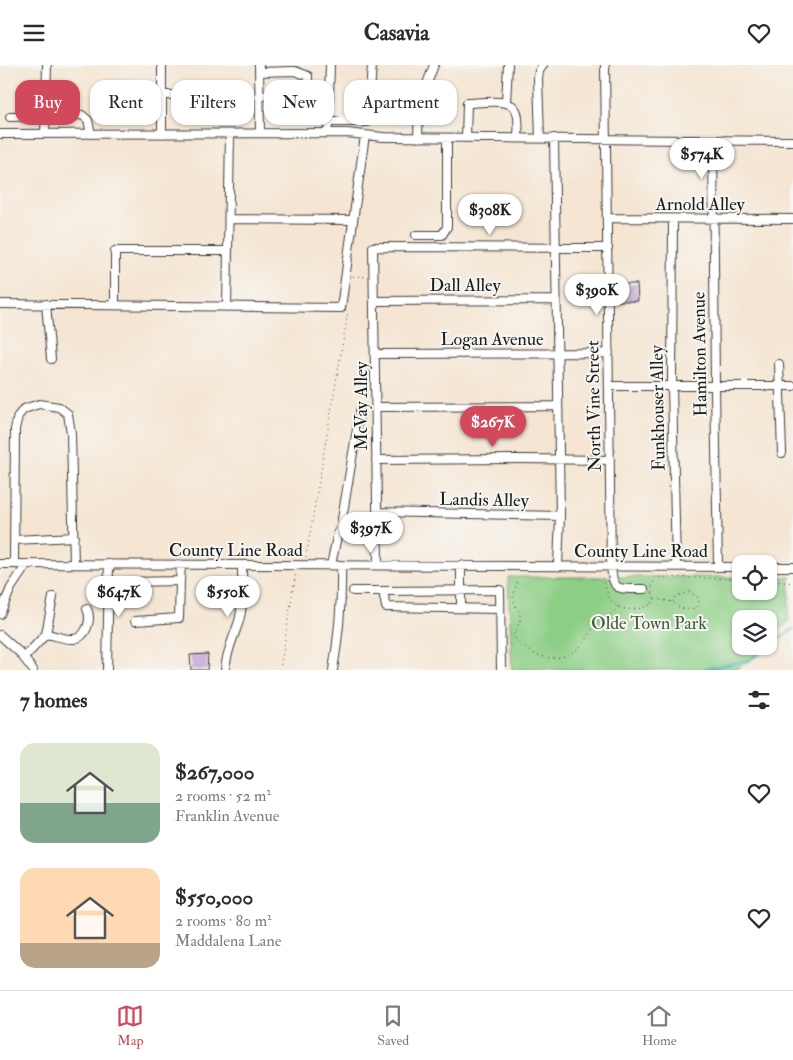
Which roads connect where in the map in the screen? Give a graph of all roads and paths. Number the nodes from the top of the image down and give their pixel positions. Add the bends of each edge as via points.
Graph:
1 (47, 65) edge
2 (162, 65) edge
3 (330, 65) edge
4 (372, 65) edge
5 (434, 65) edge
6 (508, 65) edge
7 (543, 65) edge
8 (605, 65) edge
9 (259, 68) edge
10 (46, 80) edge
11 (330, 80) edge
12 (162, 95) junction
13 (171, 95) edge
14 (258, 96) junction
15 (506, 102) junction
16 (80, 115) edge
17 (10, 117) dead end
18 (15, 117) edge
19 (334, 122) edge
20 (45, 125) edge
21 (329, 125) edge
22 (0, 133) edge
23 (260, 133) junction
24 (328, 133) junction
25 (45, 134) junction
26 (91, 134) junction
27 (162, 134) junction
28 (230, 134) junction
29 (365, 135) junction
30 (418, 137) junction
31 (447, 138) junction
32 (466, 138) junction
33 (518, 138) junction
34 (540, 139) junction
35 (554, 139) junction
36 (606, 139) junction
37 (714, 141) junction
38 (793, 141) edge
39 (607, 218) junction
40 (229, 219) junction
41 (673, 219) junction
42 (793, 219) edge
43 (353, 220) junction
44 (714, 220) junction
45 (416, 235) dead end
46 (555, 248) junction
47 (608, 248) junction
48 (228, 251) junction
49 (352, 276) dead end
50 (373, 277) junction
51 (556, 300) junction
52 (374, 301) junction
53 (46, 303) junction
54 (0, 304) edge
55 (115, 305) junction
56 (227, 307) junction
57 (348, 309) dead end
58 (557, 353) junction
59 (609, 353) junction
60 (376, 354) junction
61 (51, 359) dead end
62 (779, 364) dead end
63 (609, 386) junction
64 (672, 386) junction
65 (715, 386) junction
66 (779, 386) junction
67 (793, 386) edge
68 (558, 406) junction
69 (376, 407) junction
70 (360, 411) dead end
71 (782, 453) dead end
72 (559, 459) junction
73 (376, 460) junction
74 (610, 460) junction
75 (378, 512) junction
76 (560, 516) junction
77 (378, 528) junction
78 (340, 531) junction
79 (74, 537) junction
80 (14, 539) junction
81 (0, 564) edge
82 (14, 564) junction
83 (27, 564) junction
84 (74, 564) junction
85 (110, 564) junction
86 (158, 565) junction
87 (181, 565) junction
88 (242, 565) junction
89 (302, 565) junction
90 (331, 565) junction
91 (341, 565) junction
92 (378, 565) junction
93 (460, 565) junction
94 (558, 566) junction
95 (611, 566) junction
96 (676, 566) junction
97 (718, 567) junction
98 (732, 567) edge
99 (777, 567) edge
100 (793, 567) edge
101 (602, 578) dead end
102 (732, 579) edge
103 (157, 581) junction
104 (180, 581) junction
105 (777, 581) edge
106 (129, 582) dead end
107 (517, 583) dead end
108 (793, 583) edge
109 (461, 589) junction
110 (644, 589) dead end
111 (353, 591) dead end
112 (383, 591) junction
113 (52, 597) dead end
114 (654, 599) junction
115 (673, 602) junction
116 (618, 606) junction
117 (460, 607) junction
118 (87, 609) dead end
119 (500, 609) junction
120 (0, 614) edge
121 (135, 621) dead end
122 (46, 634) junction
123 (1, 638) edge
124 (24, 658) junction
125 (33, 670) edge
126 (107, 670) edge
127 (225, 670) edge
128 (280, 670) edge
129 (333, 670) edge
130 (501, 670) edge

1 - 10 street
2 - 12 street
3 - 11 street
4 - 19 street via 368,122
5 - 30 street via 419,105
6 - 15 street
7 - 34 street via 538,79
8 - 36 street, North Vine Street
9 - 14 street
9 - 14 street via 295,71 308,76 308,87 297,94
12 - 13 street
12 - 27 street
14 - 23 street
15 - 32 street via 467,103
15 - 33 street via 517,112
16 - 26 street via 88,120
17 - 18 street
20 - 25 street
21 - 24 street
22 - 25 street
23 - 24 street
23 - 28 street
24 - 29 street
25 - 26 street
26 - 27 street
27 - 28 street
28 - 40 street
29 - 30 street
29 - 43 street
30 - 31 street
31 - 32 street
31 - 45 street via 447,227 442,235
32 - 33 street
33 - 34 street
34 - 35 street
35 - 36 street
35 - 46 street
36 - 37 street
36 - 39 street, North Vine Street
37 - 38 street
37 - 44 street, Hamilton Avenue
39 - 41 street, Arnold Alley
39 - 47 street, North Vine Street
40 - 43 street
40 - 48 street
41 - 44 street, Arnold Alley
41 - 64 street, Funkhouser Alley
42 - 44 street, Arnold Alley
43 - 56 street via 341,308
44 - 65 street, Hamilton Avenue
46 - 47 street
46 - 50 street, McVay Alley via 373,247
46 - 51 street
47 - 59 street, North Vine Street
48 - 55 street via 114,251
48 - 56 street
49 - 50 path
50 - 52 street, McVay Alley
51 - 52 street, Dall Alley
51 - 58 street
52 - 60 street, McVay Alley
53 - 54 street
53 - 55 street
53 - 61 street
55 - 56 street
57 - 89 path via 306,561
58 - 59 street, Logan Avenue
58 - 60 street, Logan Avenue
58 - 68 street
59 - 63 street, North Vine Street
60 - 69 street, McVay Alley
62 - 66 street
63 - 64 street
63 - 74 street, North Vine Street
64 - 65 street
64 - 96 street, Funkhouser Alley
65 - 66 street
65 - 97 street, Hamilton Avenue
66 - 67 street
66 - 71 street
68 - 69 street
68 - 72 street
69 - 73 street, McVay Alley
70 - 78 street
72 - 73 street
72 - 74 street
72 - 76 street
73 - 75 street, McVay Alley
74 - 95 street, North Vine Street
75 - 76 street, Landis Alley
75 - 77 street, McVay Alley
76 - 94 street
77 - 78 street
77 - 92 street, McVay Alley
78 - 90 street
79 - 80 street
79 - 80 street via 68,414 59,407 39,404 24,409 18,416 15,429
79 - 84 street
80 - 82 street
81 - 82 street, County Line Road
82 - 83 street, County Line Road
83 - 84 street, County Line Road
83 - 120 street via 10,588
84 - 85 street, County Line Road
85 - 86 street, County Line Road
85 - 126 street
86 - 87 street, County Line Road
86 - 103 street
87 - 88 street, County Line Road
87 - 104 street
88 - 89 street, County Line Road
88 - 127 street via 240,619
89 - 90 street, County Line Road
89 - 128 path via 296,571
90 - 91 street, County Line Road
91 - 92 street, County Line Road
91 - 129 street via 342,604
92 - 93 street, County Line Road
93 - 94 street, County Line Road
93 - 109 street
94 - 95 street, County Line Road
95 - 96 street, County Line Road
95 - 110 street, North Vine Street via 612,582 616,587
96 - 97 street, County Line Road
97 - 98 street, County Line Road
99 - 100 street
101 - 116 path via 611,601
102 - 114 path via 655,577 652,583
103 - 104 street
103 - 106 street
104 - 121 street via 179,618
105 - 108 path
107 - 116 path via 513,598 520,621 513,636 534,655 551,659 581,647 595,625 609,617
109 - 112 street
109 - 117 street
109 - 119 street via 500,590
111 - 112 street
112 - 117 street via 386,607
113 - 122 street
114 - 115 path
114 - 116 path via 645,608
115 - 115 path via 688,610 696,608 699,602 689,592 675,597
117 - 119 street
118 - 122 street via 89,624 80,636 74,639
119 - 130 street
122 - 124 street
123 - 124 street
124 - 125 street

